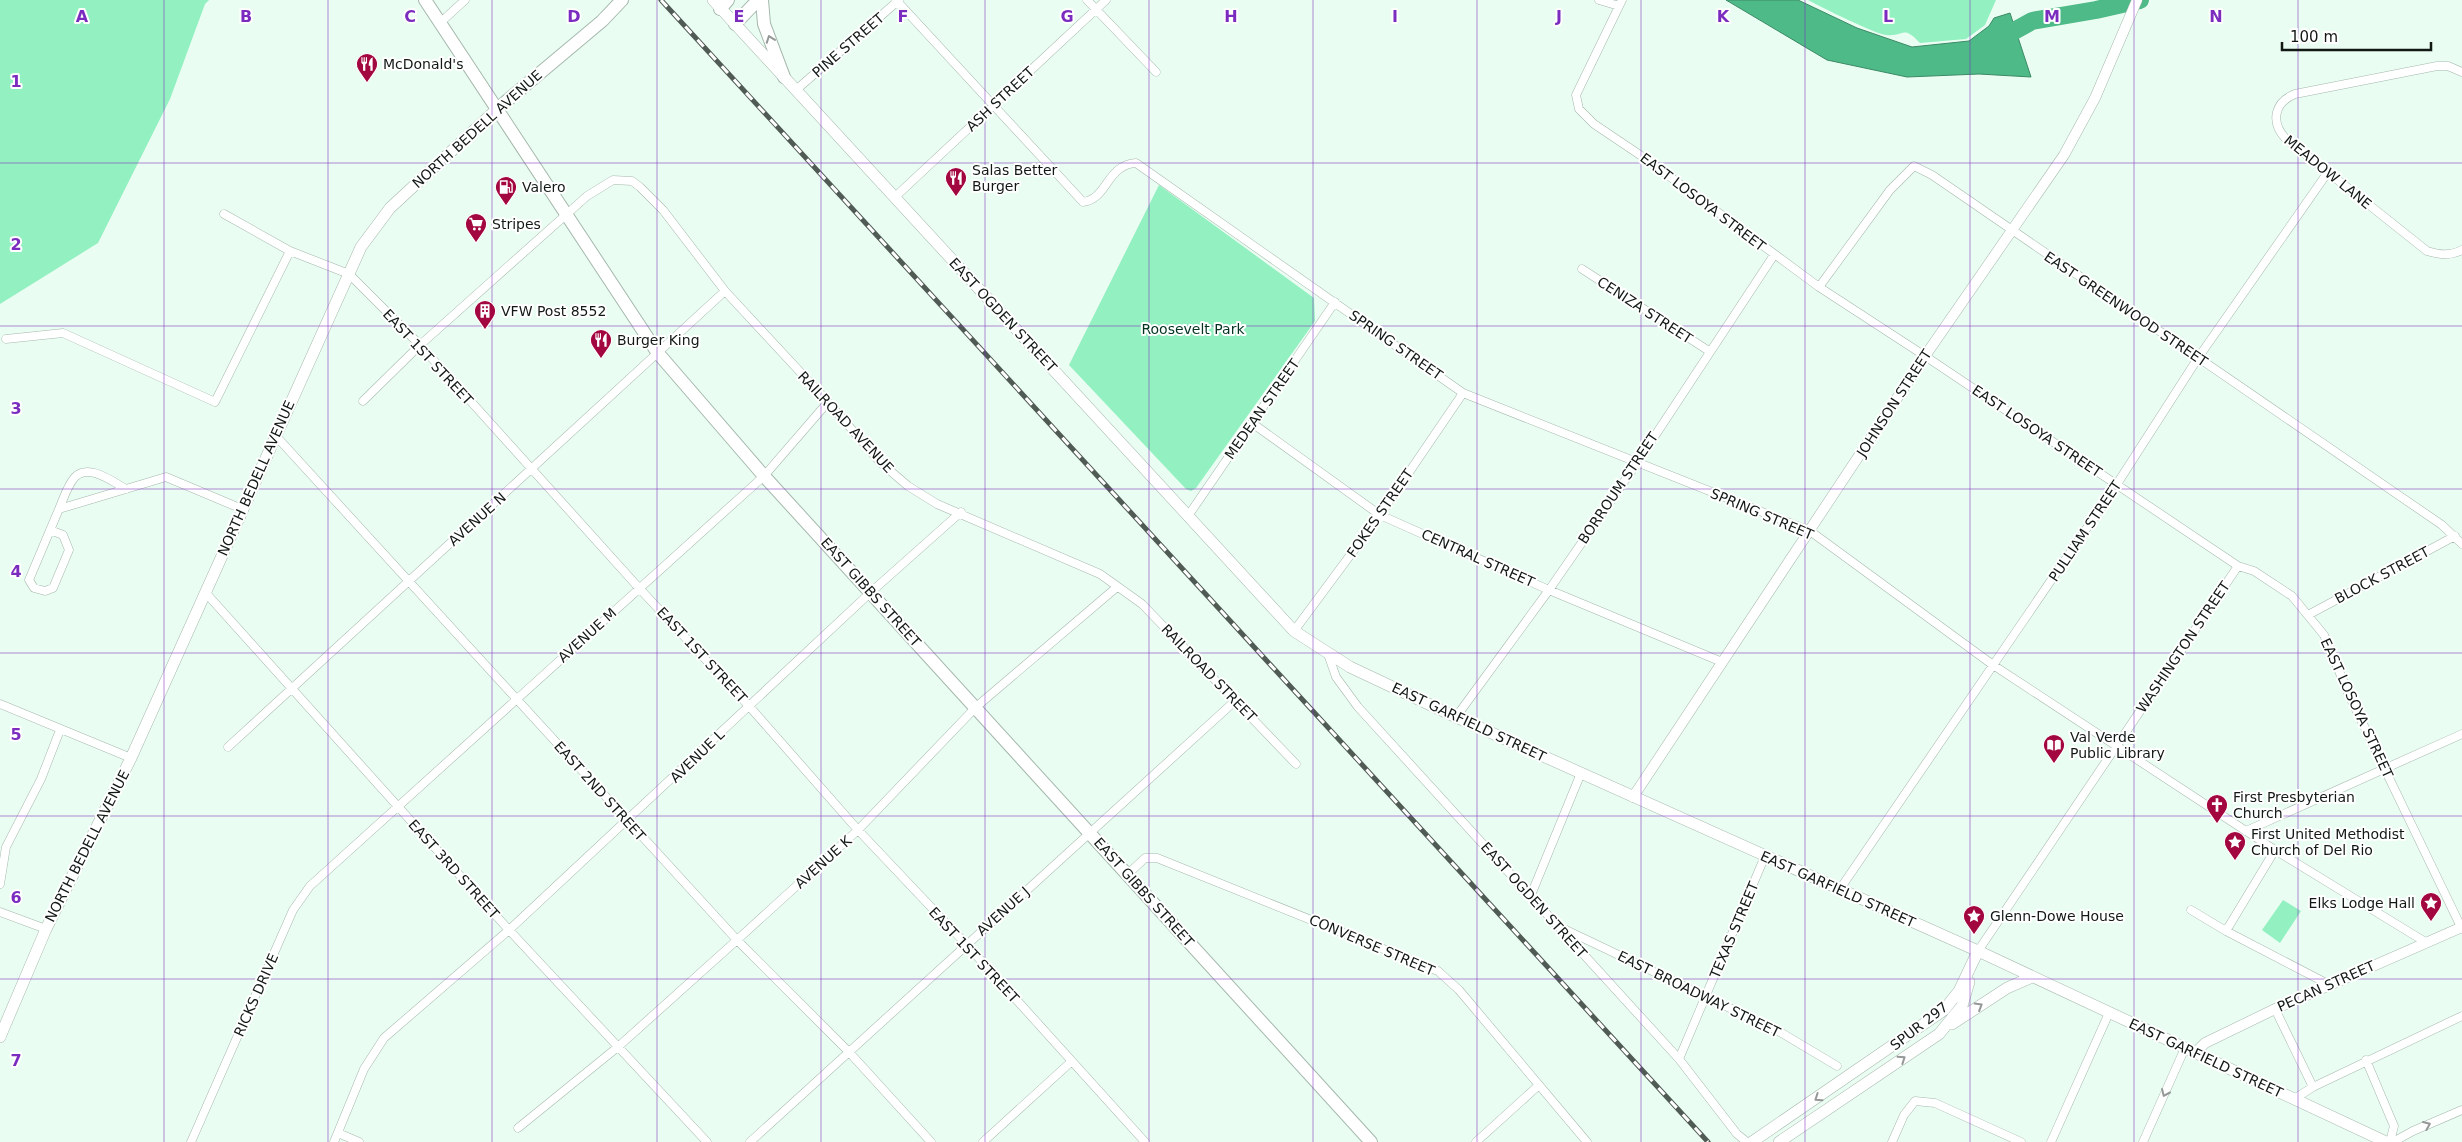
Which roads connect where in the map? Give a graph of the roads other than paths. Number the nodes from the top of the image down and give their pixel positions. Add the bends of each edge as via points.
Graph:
1 (425, 0) edge
2 (465, 0) edge
3 (622, 0) edge
4 (758, 0) edge
5 (762, 0) edge
6 (897, 0) edge
7 (1087, 0) edge
8 (1106, 0) edge
9 (1599, 0) edge
10 (2137, 0) edge
11 (720, 3) edge
12 (1620, 3) edge
13 (1096, 9) junction
14 (441, 22) junction
15 (735, 24) junction
16 (1156, 72) dead end
17 (2462, 72) edge
18 (784, 77) junction
19 (796, 90) junction
20 (994, 105) junction
21 (496, 110) junction
22 (2328, 172) junction
23 (895, 197) junction
24 (224, 214) dead end
25 (567, 216) junction
26 (2012, 230) junction
27 (2462, 250) edge
28 (290, 251) junction
29 (1774, 255) junction
30 (1582, 270) dead end
31 (349, 274) junction
32 (1819, 287) junction
33 (724, 291) junction
34 (1336, 302) junction
35 (6, 339) dead end
36 (420, 346) junction
37 (657, 352) junction
38 (1709, 352) junction
39 (1925, 356) junction
40 (2198, 358) junction
41 (1464, 393) junction
42 (363, 401) dead end
43 (828, 402) junction
44 (1252, 423) junction
45 (275, 435) junction
46 (1637, 463) junction
47 (531, 469) junction
48 (764, 476) junction
49 (2117, 484) junction
50 (126, 489) junction
51 (242, 509) junction
52 (59, 510) junction
53 (961, 512) junction
54 (1380, 515) junction
55 (1188, 516) junction
56 (50, 530) junction
57 (1810, 531) junction
58 (2455, 536) junction
59 (2462, 544) edge
60 (2238, 566) junction
61 (408, 582) junction
62 (1117, 587) junction
63 (640, 588) junction
64 (1549, 590) junction
65 (205, 592) junction
66 (871, 592) junction
67 (2308, 614) junction
68 (1294, 631) junction
69 (1328, 654) junction
70 (1722, 662) junction
71 (1993, 665) junction
72 (291, 690) junction
73 (517, 699) junction
74 (1234, 700) junction
75 (0, 704) edge
76 (749, 706) junction
77 (976, 707) junction
78 (1456, 717) junction
79 (60, 730) junction
80 (2462, 734) edge
81 (2117, 746) junction
82 (228, 747) dead end
83 (131, 758) junction
84 (1296, 764) dead end
85 (2385, 770) junction
86 (1581, 773) junction
87 (1633, 796) junction
88 (398, 805) junction
89 (628, 822) junction
90 (858, 830) junction
91 (2246, 831) junction
92 (1089, 832) junction
93 (2275, 850) junction
94 (1765, 856) junction
95 (338, 860) joint
96 (1128, 874) junction
97 (0, 884) edge
98 (1840, 890) junction
99 (1531, 895) junction
100 (2191, 910) dead end
101 (0, 912) edge
102 (1558, 926) junction
103 (2462, 928) edge
104 (46, 929) junction
105 (509, 930) junction
106 (2226, 931) junction
107 (737, 940) junction
108 (2427, 943) junction
109 (966, 944) junction
110 (1978, 951) junction
111 (2032, 977) junction
112 (2328, 984) junction
113 (1706, 997) junction
114 (2275, 1009) junction
115 (2109, 1013) junction
116 (2462, 1016) edge
117 (1939, 1034) junction
118 (0, 1037) edge
119 (619, 1046) junction
120 (2190, 1050) junction
121 (849, 1052) junction
122 (1679, 1059) junction
123 (2366, 1060) junction
124 (1072, 1061) junction
125 (1837, 1066) dead end
126 (1539, 1085) junction
127 (2313, 1087) junction
128 (2294, 1099) junction
129 (2462, 1110) edge
130 (518, 1128) dead end
131 (338, 1133) junction
132 (191, 1142) edge
133 (334, 1142) edge
134 (359, 1142) edge
135 (706, 1142) edge
136 (750, 1142) edge
137 (931, 1142) edge
138 (983, 1142) edge
139 (1145, 1142) edge
140 (1371, 1142) edge
141 (1476, 1142) edge
142 (1587, 1142) edge
143 (1747, 1142) edge
144 (1752, 1142) edge
145 (1779, 1142) edge
146 (1892, 1142) edge
147 (2021, 1142) edge
148 (2051, 1142) edge
149 (2143, 1142) edge
150 (2386, 1142) edge
151 (2391, 1142) edge

1 - 14 main road, EAST GIBBS STREET
2 - 14 street
3 - 21 main road, NORTH BEDELL AVENUE
4 - 15 main road
18 -> 5 main road via 764,24
6 - 19 street, PINE STREET
6 - 20 street
7 - 13 street
8 - 13 street, ASH STREET
9 - 12 street
10 - 26 street, JOHNSON STREET via 2082,126
11 - 15 main road, EAST OGDEN STREET
12 - 29 street, EAST LOSOYA STREET via 1576,95 1579,109 1594,124
13 - 16 street
13 - 20 street, ASH STREET
14 - 21 main road, EAST GIBBS STREET
15 - 18 main road, EAST OGDEN STREET
17 - 22 street, MEADOW LANE via 2448,66 2437,66 2287,97 2276,112 2278,131
18 - 19 main road, EAST OGDEN STREET
19 - 23 main road, EAST OGDEN STREET
20 - 23 street, ASH STREET
20 - 34 street, SPRING STREET via 1083,202 1096,197 1120,167 1136,162
21 - 25 main road, EAST GIBBS STREET
21 - 31 main road, NORTH BEDELL AVENUE via 390,208 361,247
22 - 27 street, MEADOW LANE via 2427,251 2449,255
22 - 40 street, PULLIAM STREET
23 - 55 main road, EAST OGDEN STREET
24 - 28 street, EAST 1ST STREET
25 - 33 street, RAILROAD AVENUE via 587,196 614,180 632,181 664,210
25 - 36 street
25 - 37 main road, EAST GIBBS STREET
26 - 32 street, EAST GREENWOOD STREET via 1914,166 1890,190
26 - 39 street, JOHNSON STREET
26 - 40 street, EAST GREENWOOD STREET
28 - 31 street, EAST 1ST STREET
28 - 35 street via 215,402 63,333
29 - 32 street, EAST LOSOYA STREET
29 - 38 street, BORROUM STREET
30 - 38 street, CENIZA STREET
31 - 36 street, EAST 1ST STREET
31 - 45 main road, NORTH BEDELL AVENUE
32 - 39 street, EAST LOSOYA STREET
33 - 37 street, AVENUE N
33 - 43 street, RAILROAD AVENUE
34 - 41 street, SPRING STREET
34 - 44 street, MEDEAN STREET
36 - 42 street
36 - 47 street, EAST 1ST STREET
37 - 47 street, AVENUE N
37 - 48 main road, EAST GIBBS STREET
38 - 46 street, BORROUM STREET
39 - 49 street, EAST LOSOYA STREET
39 - 57 street, JOHNSON STREET
40 - 49 street, PULLIAM STREET
40 - 58 street, EAST GREENWOOD STREET
41 - 46 street, SPRING STREET
41 - 54 street, FOKES STREET
43 - 48 street, AVENUE M
43 - 53 street, RAILROAD AVENUE via 887,468 908,486 937,504
44 - 54 street, CENTRAL STREET
44 - 55 street, MEDEAN STREET
45 - 51 main road, NORTH BEDELL AVENUE
45 - 61 street, EAST 2ND STREET
46 - 57 street, SPRING STREET
46 - 64 street, BORROUM STREET
47 - 61 street, AVENUE N
47 - 63 street, EAST 1ST STREET
48 - 63 street, AVENUE M
48 - 66 main road, EAST GIBBS STREET
49 - 60 street, EAST LOSOYA STREET
49 - 71 street, PULLIAM STREET
50 - 51 street via 166,477
50 - 52 street
50 - 52 street via 96,473 84,472 75,477
51 - 65 main road, NORTH BEDELL AVENUE
52 - 56 street
53 - 62 street, RAILROAD AVENUE via 1100,574
53 - 66 street, AVENUE L
54 - 64 street, CENTRAL STREET
54 - 68 street, FOKES STREET
55 - 68 main road, EAST OGDEN STREET
56 - 56 street via 29,580 34,588 45,591 53,588 68,550 63,535
57 - 70 street, JOHNSON STREET
57 - 71 street, SPRING STREET
58 - 59 street, EAST GREENWOOD STREET
58 - 67 street, BLOCK STREET
60 - 67 street, EAST LOSOYA STREET via 2254,571 2292,596
60 - 81 street, WASHINGTON STREET
61 - 72 street, AVENUE N
61 - 73 street, EAST 2ND STREET
62 - 74 street, RAILROAD STREET via 1142,604
62 - 77 street, AVENUE K
63 - 73 street, AVENUE M
63 - 76 street, EAST 1ST STREET
64 - 70 street, CENTRAL STREET
64 - 78 street, BORROUM STREET
65 - 72 street, EAST 3RD STREET
65 - 83 main road, NORTH BEDELL AVENUE
66 - 76 street, AVENUE L
66 - 77 main road, EAST GIBBS STREET
67 - 85 street, EAST LOSOYA STREET via 2324,635
68 - 69 main road, EAST GARFIELD STREET
69 - 78 main road, EAST GARFIELD STREET
69 - 99 street, EAST OGDEN STREET via 1336,677 1358,707
70 - 87 street, JOHNSON STREET
71 - 81 street, SPRING STREET
71 - 98 street, PULLIAM STREET
72 - 82 street, AVENUE N
72 - 88 street, EAST 3RD STREET
73 - 88 street, AVENUE M
73 - 89 street, EAST 2ND STREET
74 - 84 street, RAILROAD STREET
74 - 92 street, AVENUE J
75 - 79 street
76 - 89 street, AVENUE L
76 - 90 street, EAST 1ST STREET
77 - 90 street, AVENUE K
77 - 92 main road, EAST GIBBS STREET
78 - 86 main road, EAST GARFIELD STREET
79 - 83 street
79 - 97 street via 41,779 6,848
80 - 85 street
81 - 91 street, SPRING STREET
81 - 110 street, WASHINGTON STREET
83 - 104 main road, NORTH BEDELL AVENUE
85 - 91 street
85 - 103 street, EAST LOSOYA STREET
86 - 87 main road, EAST GARFIELD STREET
86 - 99 street
87 - 94 main road, EAST GARFIELD STREET
88 - 95 street, AVENUE M
88 - 105 street, EAST 3RD STREET
89 - 105 street, AVENUE L
89 - 107 street, EAST 2ND STREET
90 - 107 street, AVENUE K
90 - 109 street, EAST 1ST STREET
91 - 93 street, SPRING STREET
92 - 96 main road, EAST GIBBS STREET
92 - 109 street, AVENUE J
93 - 106 street
93 - 108 street, SPRING STREET
94 - 98 main road, EAST GARFIELD STREET
94 - 113 street, TEXAS STREET
95 - 132 street, RICKS DRIVE via 310,886 293,910
96 - 126 street, CONVERSE STREET via 1145,858 1157,858 1438,971 1459,990
96 - 140 main road, EAST GIBBS STREET
98 - 110 main road, EAST GARFIELD STREET
99 - 102 street, EAST OGDEN STREET
100 - 106 street
101 - 104 street
102 - 113 street, EAST BROADWAY STREET
102 - 122 street, EAST OGDEN STREET
103 - 108 street, PECAN STREET
104 - 118 main road, NORTH BEDELL AVENUE
105 - 119 street, EAST 3RD STREET
105 - 131 street, AVENUE L via 384,1038 364,1069
106 - 112 street
107 - 119 street, AVENUE K
107 - 121 street, EAST 2ND STREET
108 - 112 street, PECAN STREET
109 - 121 street, AVENUE J
109 - 124 street, EAST 1ST STREET
110 - 111 main road, EAST GARFIELD STREET
110 - 117 main road, SPUR 297 via 1962,1006
110 -> 144 main road, SPUR 297 via 1960,991 1944,1010
111 - 115 main road, EAST GARFIELD STREET
117 -> 111 main road via 1967,1012
112 - 114 street, PECAN STREET
113 - 122 street, TEXAS STREET
113 - 125 street, EAST BROADWAY STREET via 1780,1032
114 - 120 street, PECAN STREET
114 - 127 street
115 - 120 main road, EAST GARFIELD STREET
115 - 148 street
116 - 123 street
145 -> 117 main road, SPUR 297
119 - 130 street, AVENUE K
119 - 135 street, EAST 3RD STREET
120 - 128 main road, EAST GARFIELD STREET
120 -> 149 street
121 - 136 street, AVENUE J
121 - 137 street, EAST 2ND STREET
122 - 143 street, EAST OGDEN STREET via 1737,1134
123 - 127 street
123 - 151 street via 2394,1126
124 - 138 street
124 - 139 street, EAST 1ST STREET
126 - 141 street
126 - 142 street, CONVERSE STREET
127 - 128 street
128 - 150 main road, EAST GARFIELD STREET
151 -> 129 street
131 - 133 street, AVENUE L
131 - 134 street
146 - 147 street via 1914,1101 1934,1103

